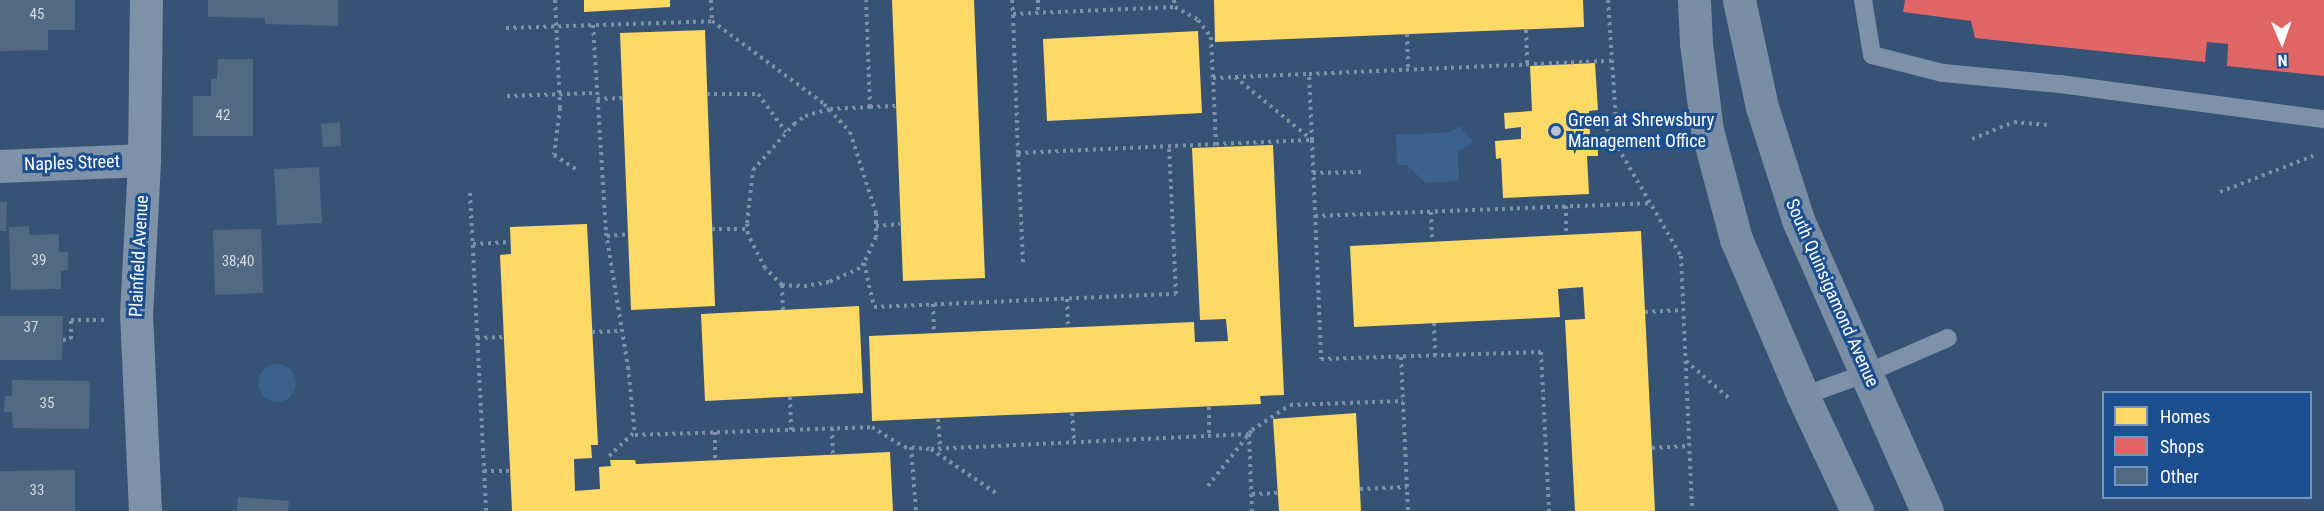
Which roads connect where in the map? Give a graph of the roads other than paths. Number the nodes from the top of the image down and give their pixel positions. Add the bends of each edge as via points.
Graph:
1 (146, 0) edge
2 (1694, 0) edge
3 (1739, 0) edge
4 (1863, 0) edge
5 (2324, 119) edge
6 (144, 160) junction
7 (0, 166) edge
8 (1948, 338) dead end
9 (1868, 373) junction
10 (1803, 396) junction
11 (144, 511) edge
12 (1857, 511) edge
13 (1927, 511) edge

1 - 6 street, Plainfield Avenue
2 - 10 main road via 1707,130 1719,181 1736,239
3 - 9 main road, South Quinsigamond Avenue via 1762,107 1785,183 1812,255
4 - 5 lane via 1872,55 1943,73
6 - 7 street, Naples Street
6 - 11 street, Plainfield Avenue via 136,315
8 - 9 lane
9 - 10 lane
9 - 13 main road, South Quinsigamond Avenue
10 - 12 main road

